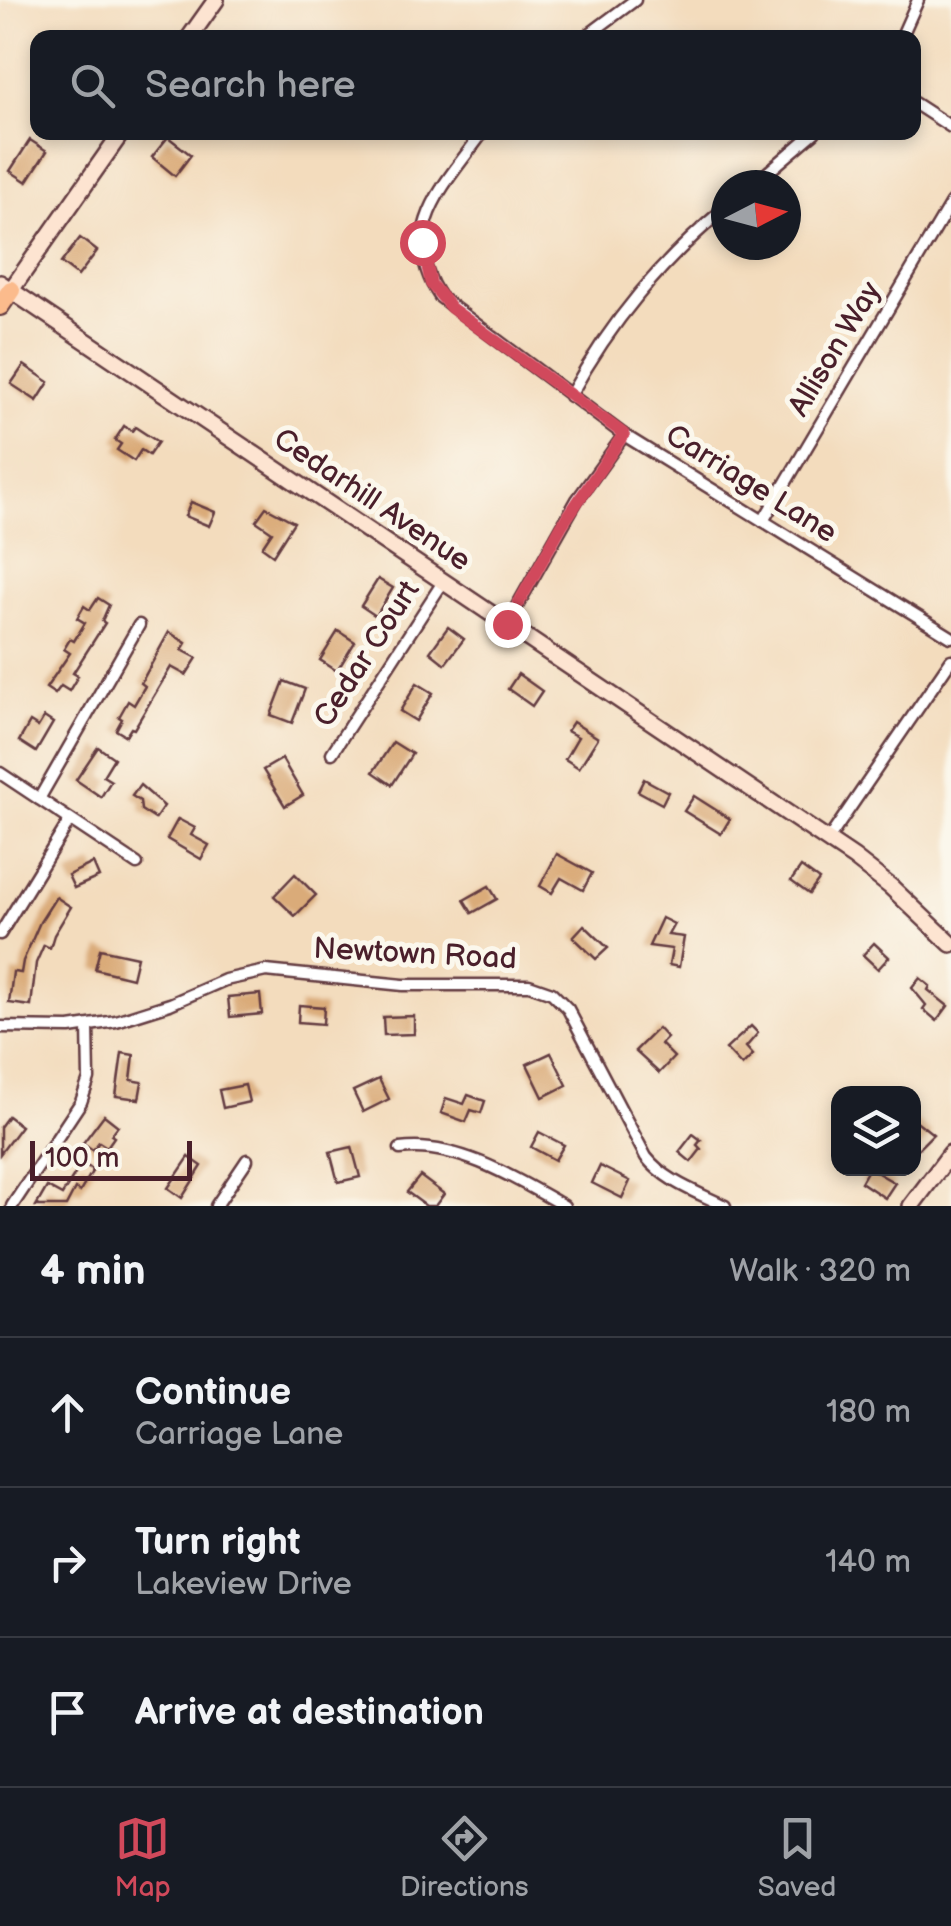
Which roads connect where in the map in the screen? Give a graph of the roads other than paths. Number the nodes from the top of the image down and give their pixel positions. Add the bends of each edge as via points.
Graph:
1 (216, 0) edge
2 (635, 0) edge
3 (918, 0) edge
4 (195, 30) edge
5 (595, 30) edge
6 (905, 30) edge
7 (921, 108) edge
8 (951, 128) edge
9 (116, 140) edge
10 (477, 140) edge
11 (805, 140) edge
12 (770, 170) edge
13 (951, 203) edge
14 (711, 220) edge
15 (4, 293) edge
16 (570, 396) junction
17 (624, 434) junction
18 (762, 521) junction
19 (443, 582) junction
20 (507, 624) junction
21 (139, 625) dead end
22 (951, 638) edge
23 (951, 660) edge
24 (332, 753) dead end
25 (0, 772) edge
26 (40, 799) junction
27 (70, 820) junction
28 (828, 840) junction
29 (138, 864) dead end
30 (0, 934) edge
31 (951, 944) edge
32 (88, 1026) junction
33 (0, 1027) edge
34 (400, 1149) dead end
35 (951, 1153) edge
36 (247, 1160) dead end
37 (700, 1194) junction
38 (12, 1206) edge
39 (216, 1206) edge
40 (564, 1206) edge
41 (692, 1206) edge
42 (725, 1206) edge
43 (911, 1206) edge

1 - 4 street
2 - 5 street
3 - 6 street
7 - 8 street
9 - 15 street
10 - 16 street, Carriage Lane via 427,213 422,242 431,284 451,308
11 - 12 street
13 - 18 street, Allison Way
14 - 16 street via 673,253 615,322
15 - 19 street, Cedarhill Avenue
16 - 17 street, Carriage Lane
17 - 18 street, Carriage Lane
17 - 20 street via 562,525
18 - 22 street, Carriage Lane
19 - 20 street, Cedarhill Avenue
19 - 24 street, Cedar Court
20 - 28 street, Cedarhill Avenue
21 - 26 street
23 - 28 street
25 - 26 street
26 - 27 street
27 - 29 street
27 - 30 street
28 - 31 street, Cedarhill Avenue
32 - 33 street, Newtown Road
32 - 37 street, Newtown Road via 266,972 541,988 578,1023 646,1157 666,1177
32 - 38 street via 89,1079 82,1102
34 - 40 street via 442,1150
35 - 43 street
36 - 39 street
37 - 41 street
37 - 42 street, Newtown Road

